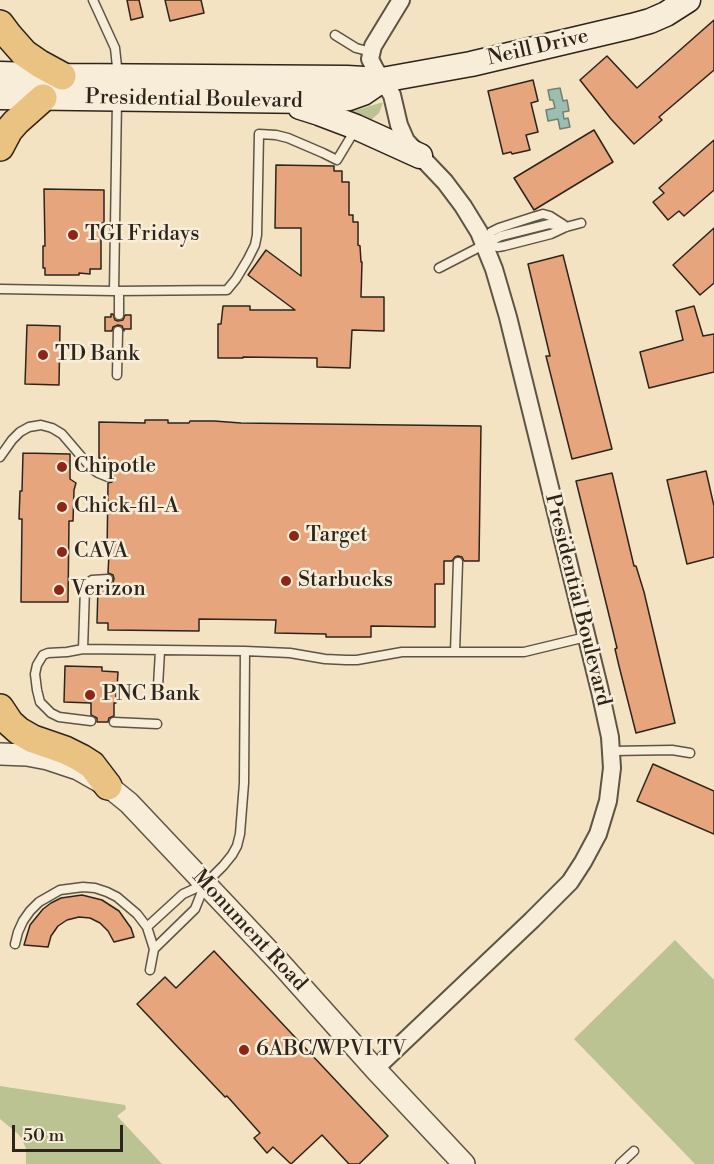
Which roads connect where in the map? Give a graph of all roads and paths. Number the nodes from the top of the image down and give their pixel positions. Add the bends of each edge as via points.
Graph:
1 (93, 0) edge
2 (688, 0) edge
3 (395, 2) edge
4 (0, 24) edge
5 (335, 35) dead end
6 (371, 52) junction
7 (0, 74) edge
8 (62, 76) junction
9 (382, 80) junction
10 (118, 87) junction
11 (0, 97) edge
12 (43, 98) junction
13 (268, 101) junction
14 (356, 127) junction
15 (0, 147) edge
16 (420, 156) junction
17 (581, 223) dead end
18 (566, 227) junction
19 (484, 244) junction
20 (439, 268) dead end
21 (0, 289) edge
22 (116, 291) junction
23 (119, 315) dead end
24 (118, 331) dead end
25 (117, 375) dead end
26 (0, 457) edge
27 (108, 477) dead end
28 (458, 562) dead end
29 (108, 579) dead end
30 (586, 637) junction
31 (83, 649) junction
32 (160, 651) junction
33 (245, 651) junction
34 (455, 652) junction
35 (158, 686) dead end
36 (0, 708) edge
37 (91, 721) dead end
38 (114, 722) dead end
39 (157, 724) dead end
40 (612, 751) junction
41 (690, 753) dead end
42 (0, 754) edge
43 (108, 786) junction
44 (205, 884) junction
45 (147, 927) junction
46 (15, 944) dead end
47 (154, 949) junction
48 (150, 970) dead end
49 (375, 1069) junction
50 (634, 1151) dead end
51 (460, 1163) edge
52 (620, 1164) edge

1 - 10 lane via 114,48
2 - 9 main road, Neill Drive via 650,21 623,29
3 - 6 street
4 - 8 highway via 24,52
5 - 6 lane
6 - 9 street via 370,59
7 - 8 main road, Presidential Boulevard
8 - 10 main road, Presidential Boulevard
9 - 10 main road, Presidential Boulevard
9 - 13 main road, Presidential Boulevard via 350,98
9 - 16 street, Presidential Boulevard via 392,95 402,134
10 - 12 main road, Presidential Boulevard
10 - 13 main road, Presidential Boulevard
10 - 22 lane
11 - 12 main road, Presidential Boulevard
12 - 15 highway via 16,122
13 - 14 main road
14 - 16 main road
14 - 22 lane via 337,160 288,138 259,134 257,235 248,259 227,290
16 - 19 street, Presidential Boulevard via 455,194
17 - 18 lane
18 - 19 lane via 504,246
18 - 19 lane via 543,214 491,232
19 - 20 lane
19 - 30 street, Presidential Boulevard via 508,317
21 - 22 lane
22 - 23 lane
24 - 25 lane
26 - 27 lane via 20,432 40,425 62,434 92,469
28 - 34 lane
29 - 31 lane via 86,584
30 - 34 lane via 525,652
30 - 40 street, Presidential Boulevard
31 - 32 lane
31 - 37 lane via 43,655 37,665 36,684 40,702 51,713
32 - 33 lane
32 - 35 lane
33 - 34 lane via 290,652 333,660 402,652
33 - 44 lane via 240,834 232,855
36 - 43 highway via 19,731 92,765
38 - 39 lane
40 - 41 lane
40 - 49 street, Presidential Boulevard via 603,819 570,882
42 - 43 street, Monument Road via 48,759 78,768
43 - 44 street, Monument Road
44 - 45 lane via 183,894
44 - 47 lane via 195,909
44 - 49 street, Monument Road
45 - 46 lane via 117,897 83,886 71,887 49,895 30,911
45 - 47 lane
47 - 48 lane
49 - 51 street, Monument Road
50 - 52 lane

